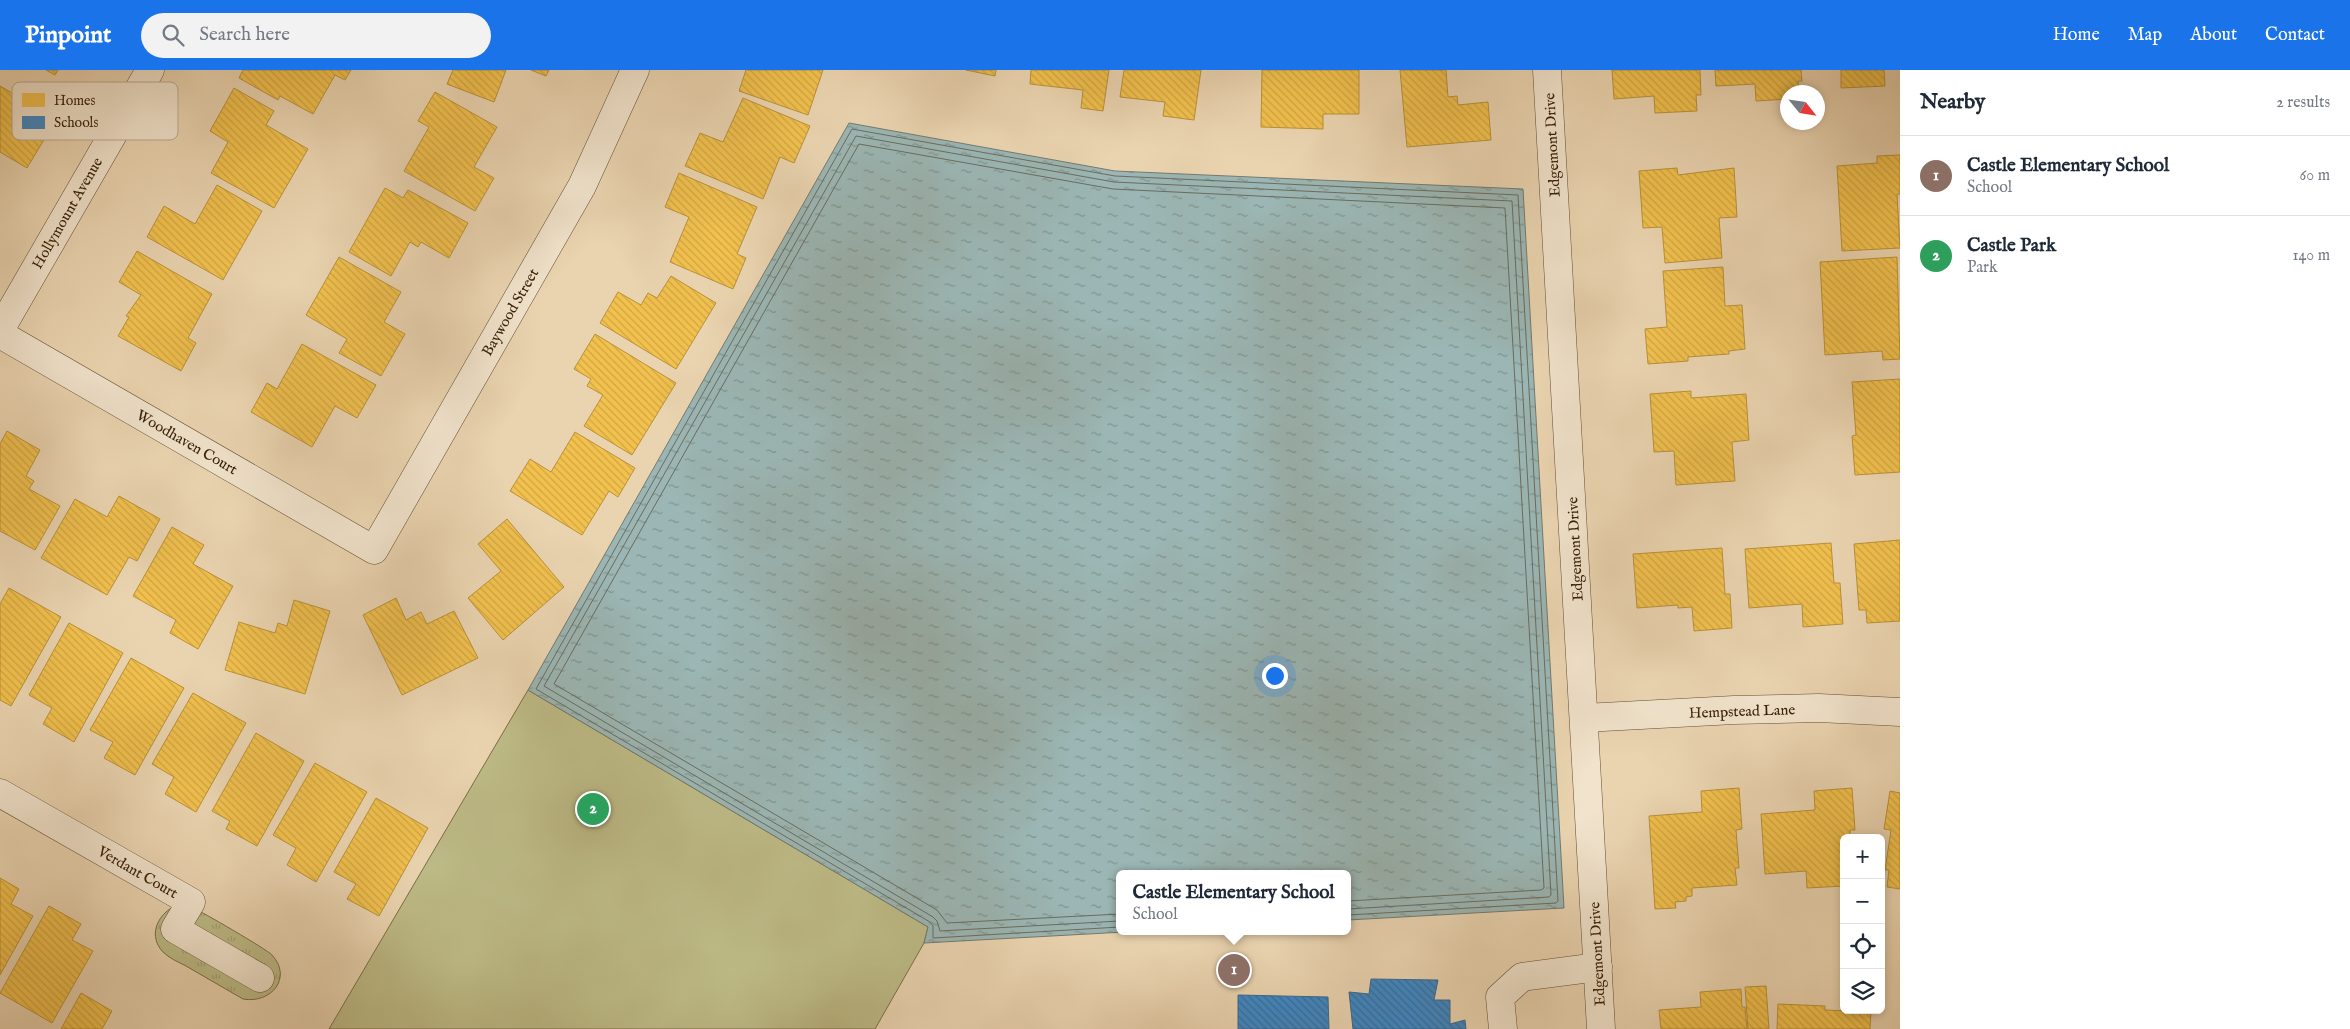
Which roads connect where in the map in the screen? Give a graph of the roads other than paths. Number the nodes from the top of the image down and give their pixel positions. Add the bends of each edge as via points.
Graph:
1 (150, 70) edge
2 (635, 70) edge
3 (1548, 70) edge
4 (143, 82) edge
5 (110, 140) edge
6 (0, 330) edge
7 (0, 334) edge
8 (374, 550) joint
9 (1900, 712) edge
10 (1584, 718) junction
11 (0, 793) edge
12 (1598, 968) junction
13 (260, 978) dead end
14 (1503, 1029) edge
15 (1601, 1029) edge

1 - 4 street, Hollymount Avenue
2 - 8 street, Baywood Street via 582,186
3 - 10 street, Edgemont Drive
5 - 6 street, Hollymount Avenue
7 - 8 street, Woodhaven Court
9 - 10 street, Hempstead Lane via 1810,708
10 - 12 street, Edgemont Drive
11 - 13 street, Verdant Court via 191,902 176,929
12 - 14 street via 1522,977 1500,997
12 - 15 street, Edgemont Drive

